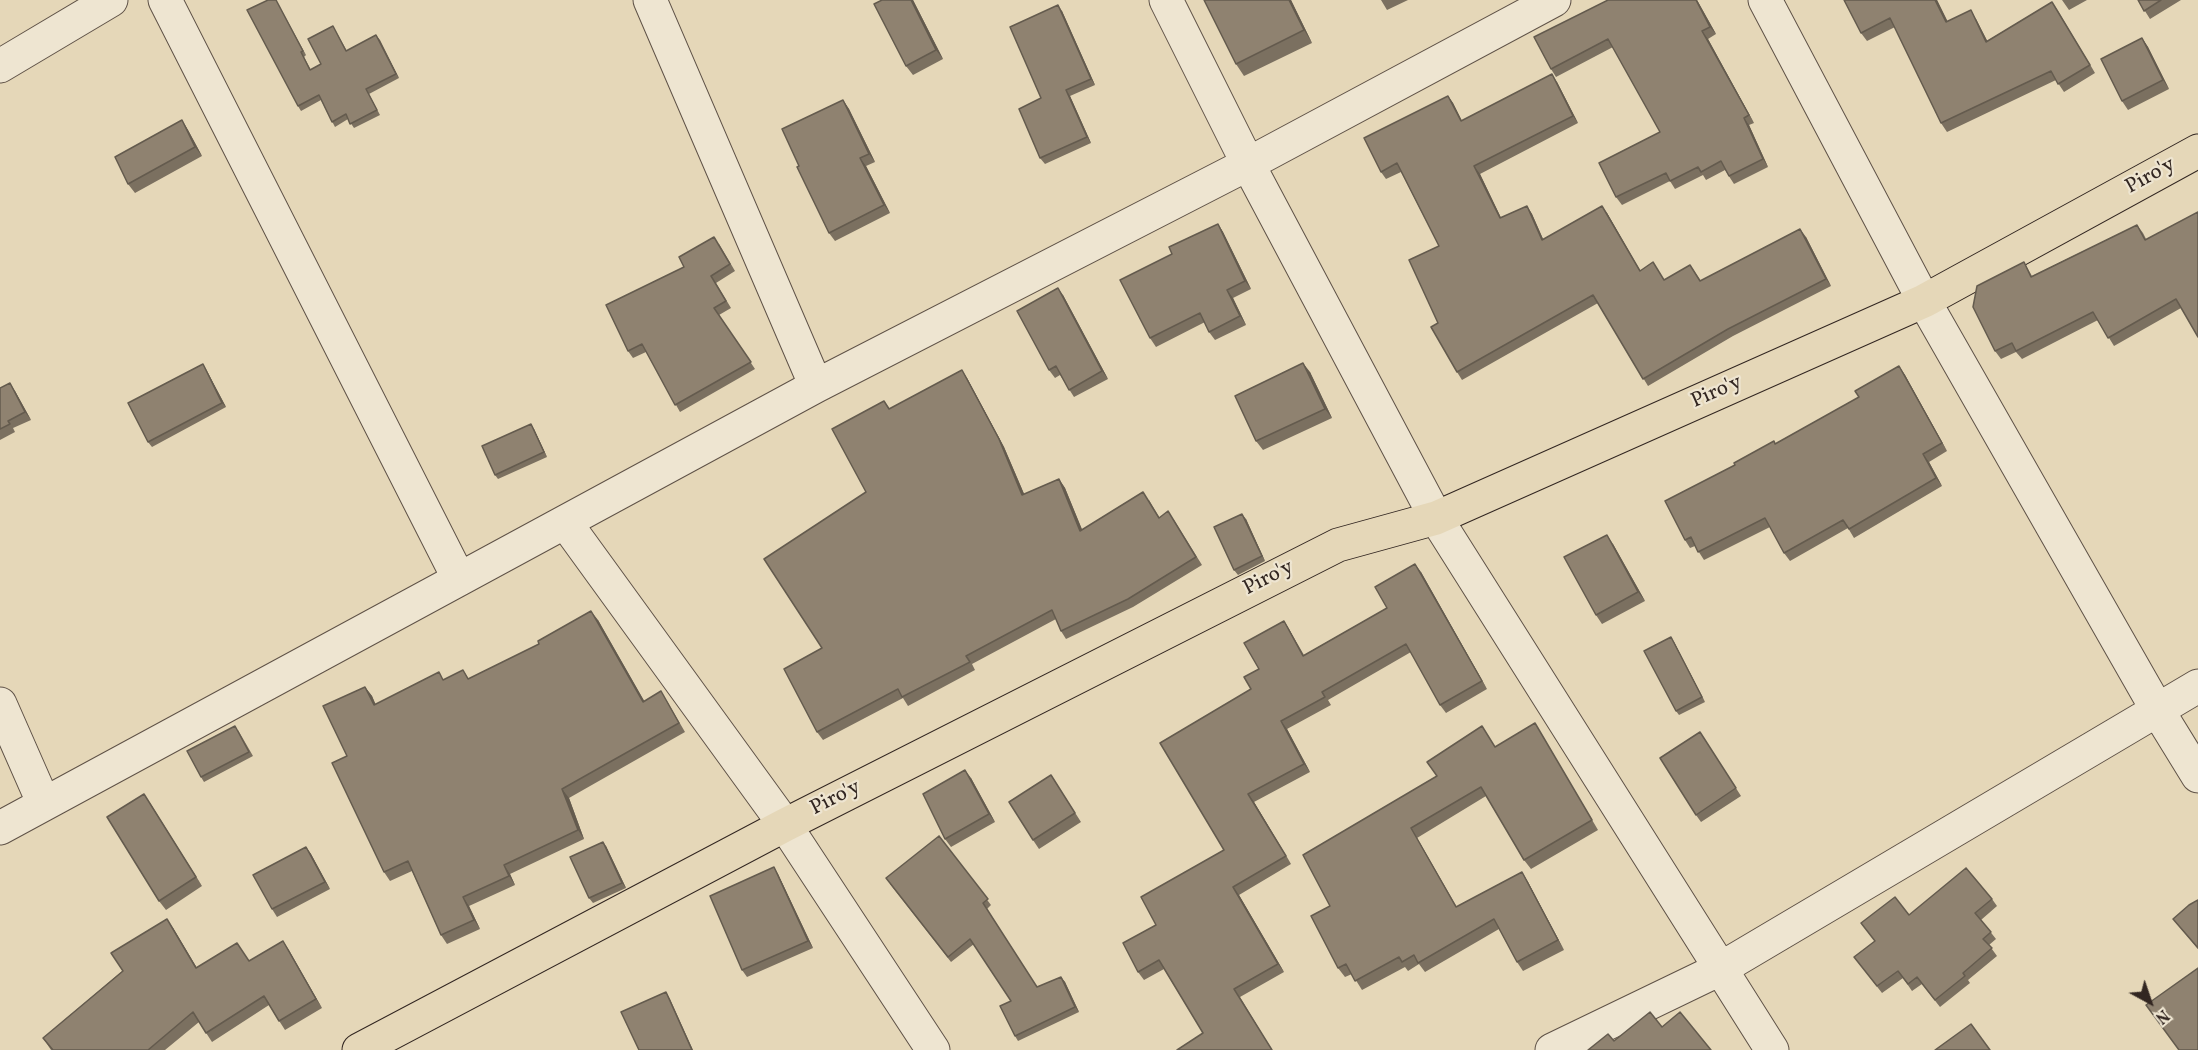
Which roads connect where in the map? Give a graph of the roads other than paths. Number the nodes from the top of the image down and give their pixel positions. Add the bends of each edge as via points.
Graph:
1 (111, 0) edge
2 (165, 0) edge
3 (650, 0) edge
4 (1166, 0) edge
5 (1554, 0) edge
6 (1765, 0) edge
7 (0, 66) edge
8 (2198, 151) edge
9 (1248, 164) junction
10 (1924, 301) junction
11 (816, 386) junction
12 (1436, 518) junction
13 (565, 522) junction
14 (459, 579) junction
15 (2198, 686) edge
16 (0, 704) edge
17 (2158, 711) junction
18 (2198, 777) edge
19 (44, 804) junction
20 (785, 825) junction
21 (0, 828) edge
22 (1720, 969) junction
23 (358, 1050) edge
24 (933, 1050) edge
25 (1552, 1050) edge
26 (1772, 1050) edge

1 - 7 street
2 - 14 street
3 - 11 street
4 - 9 street
5 - 9 street
6 - 10 street
8 - 10 main road, Piro'y
9 - 11 street
9 - 12 street
10 - 12 main road, Piro'y
10 - 17 street
11 - 13 street
12 - 20 main road, Piro'y via 1338,544
12 - 22 street
13 - 14 street
13 - 20 street
14 - 19 street
15 - 17 street
16 - 19 street
17 - 18 street
17 - 22 street
19 - 21 street
20 - 23 main road, Piro'y
20 - 24 street
22 - 25 street
22 - 26 street

